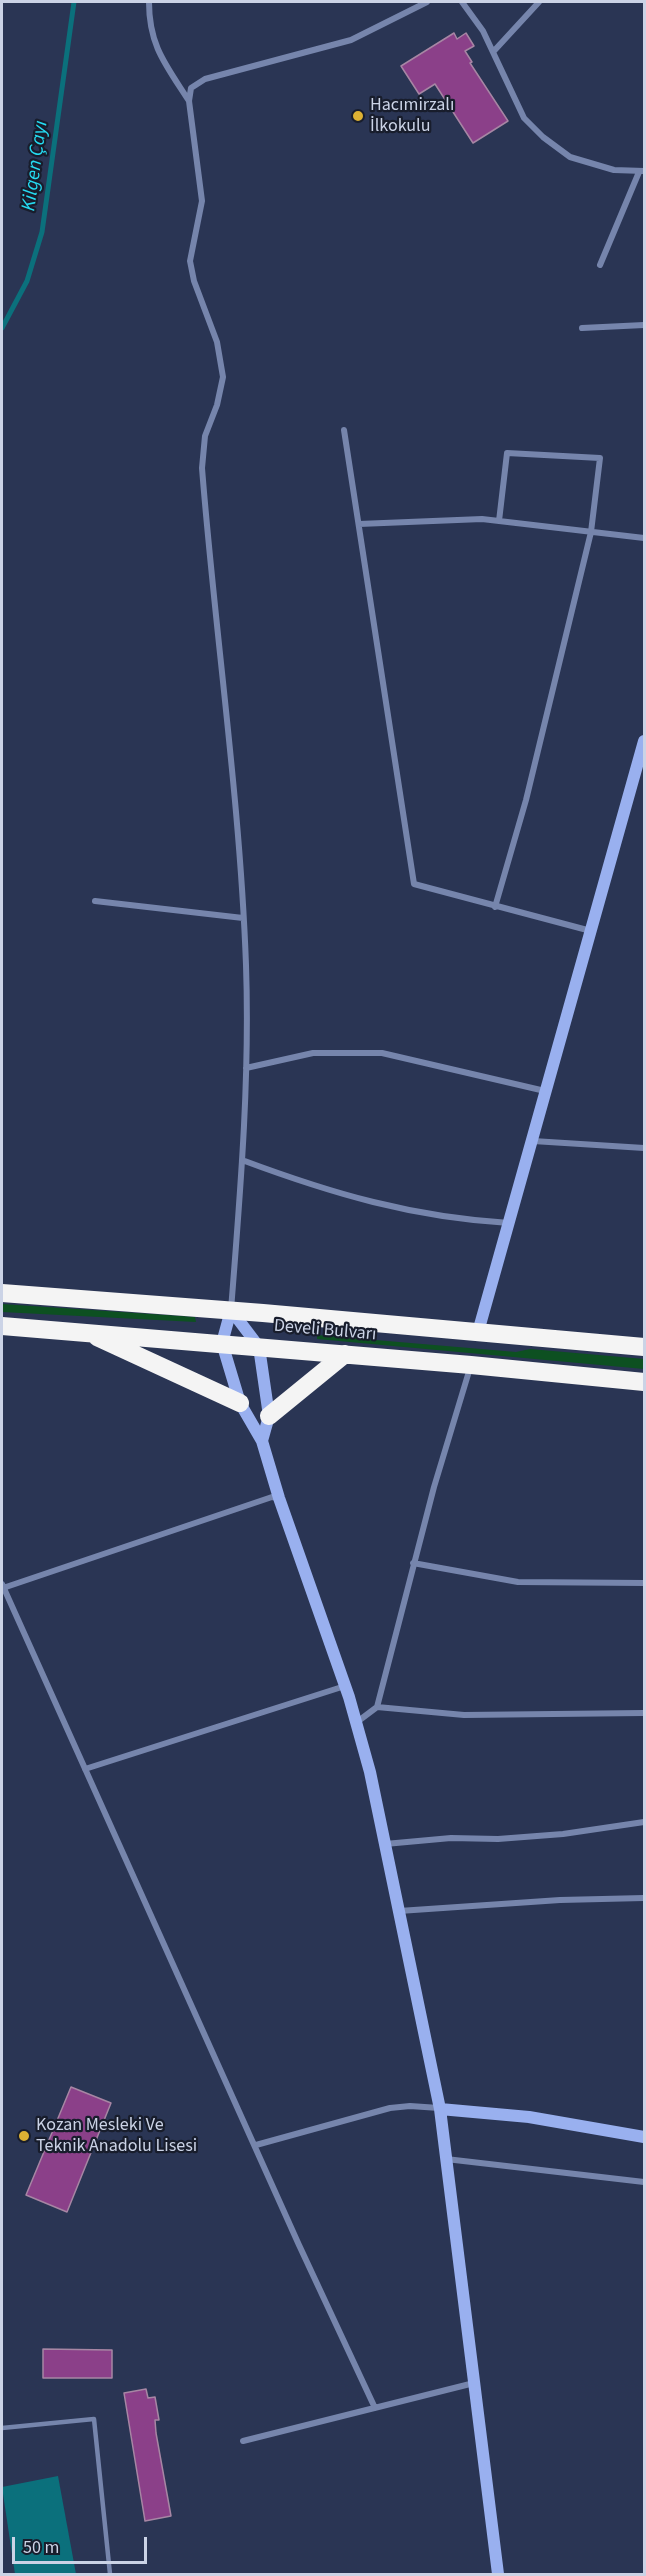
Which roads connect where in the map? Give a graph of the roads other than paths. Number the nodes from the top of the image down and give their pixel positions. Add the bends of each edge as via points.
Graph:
1 (149, 2) edge
2 (427, 2) edge
3 (462, 2) edge
4 (539, 2) edge
5 (493, 52) junction
6 (189, 101) junction
7 (642, 172) edge
8 (600, 265) dead end
9 (645, 325) edge
10 (582, 328) dead end
11 (344, 430) dead end
12 (499, 521) junction
13 (359, 524) junction
14 (591, 532) junction
15 (645, 538) edge
16 (645, 741) edge
17 (95, 901) dead end
18 (495, 907) junction
19 (243, 918) junction
20 (591, 931) junction
21 (246, 1068) junction
22 (546, 1092) junction
23 (533, 1141) junction
24 (645, 1148) edge
25 (242, 1160) junction
26 (510, 1223) junction
27 (2, 1293) edge
28 (231, 1310) junction
29 (2, 1326) edge
30 (82, 1331) junction
31 (478, 1332) junction
32 (222, 1343) junction
33 (259, 1347) junction
34 (645, 1347) edge
35 (345, 1354) junction
36 (471, 1365) junction
37 (645, 1382) edge
38 (240, 1403) junction
39 (269, 1416) junction
40 (262, 1441) junction
41 (279, 1498) junction
42 (413, 1563) junction
43 (645, 1583) edge
44 (2, 1586) edge
45 (345, 1685) junction
46 (377, 1707) junction
47 (645, 1713) edge
48 (356, 1722) junction
49 (85, 1769) junction
50 (645, 1822) edge
51 (385, 1844) junction
52 (645, 1898) edge
53 (399, 1911) junction
54 (440, 2109) junction
55 (645, 2137) edge
56 (256, 2145) junction
57 (447, 2159) junction
58 (645, 2182) edge
59 (474, 2383) junction
60 (375, 2408) junction
61 (2, 2428) edge
62 (243, 2441) dead end
63 (110, 2574) edge
64 (498, 2574) edge

1 - 6 street via 149,21 158,53
2 - 6 street via 351,40 205,79 191,88
3 - 5 street
4 - 5 street
5 - 7 street via 524,118 543,137 570,157 614,170
6 - 19 street via 202,201 190,261 217,342 223,376 205,436 202,468
7 - 8 street
9 - 10 street
11 - 13 street
12 - 13 street
12 - 14 street
12 - 14 street via 507,453 600,458
13 - 18 street via 414,884
14 - 15 street
14 - 18 street via 526,800
16 - 20 street
17 - 19 street
18 - 20 street
19 - 21 street
20 - 22 street
21 - 22 street via 313,1053 382,1053
21 - 25 street
22 - 23 street
23 - 24 street
23 - 26 street
25 - 26 street via 362,1201 462,1220
25 - 28 street
26 - 31 street
27 - 28 highway, Develi Bulvarı
28 - 31 highway, Develi Bulvarı
28 - 32 street
28 - 33 street
29 - 30 highway, Develi Bulvarı
30 - 32 highway, Develi Bulvarı
30 - 38 highway
31 - 34 highway, Develi Bulvarı
32 - 33 highway, Develi Bulvarı
32 - 38 street
33 - 35 highway, Develi Bulvarı
33 - 39 street
35 - 36 highway, Develi Bulvarı
35 - 39 highway
36 - 37 highway, Develi Bulvarı
36 - 42 street
38 - 40 street
39 - 40 street
40 - 41 street
41 - 44 street via 272,1497
41 - 45 street
42 - 43 street via 518,1582
42 - 46 street
44 - 49 street
45 - 48 street
45 - 49 street
46 - 47 street via 464,1715
46 - 48 street
48 - 51 street
49 - 56 street
50 - 51 street via 563,1834
51 - 53 street
52 - 53 street via 527,1901
53 - 54 street
54 - 55 street via 529,2117
54 - 56 street via 390,2108
54 - 57 street
56 - 60 street
57 - 58 street
57 - 59 street
59 - 60 street
59 - 64 street
60 - 62 street
61 - 63 lane via 94,2419

